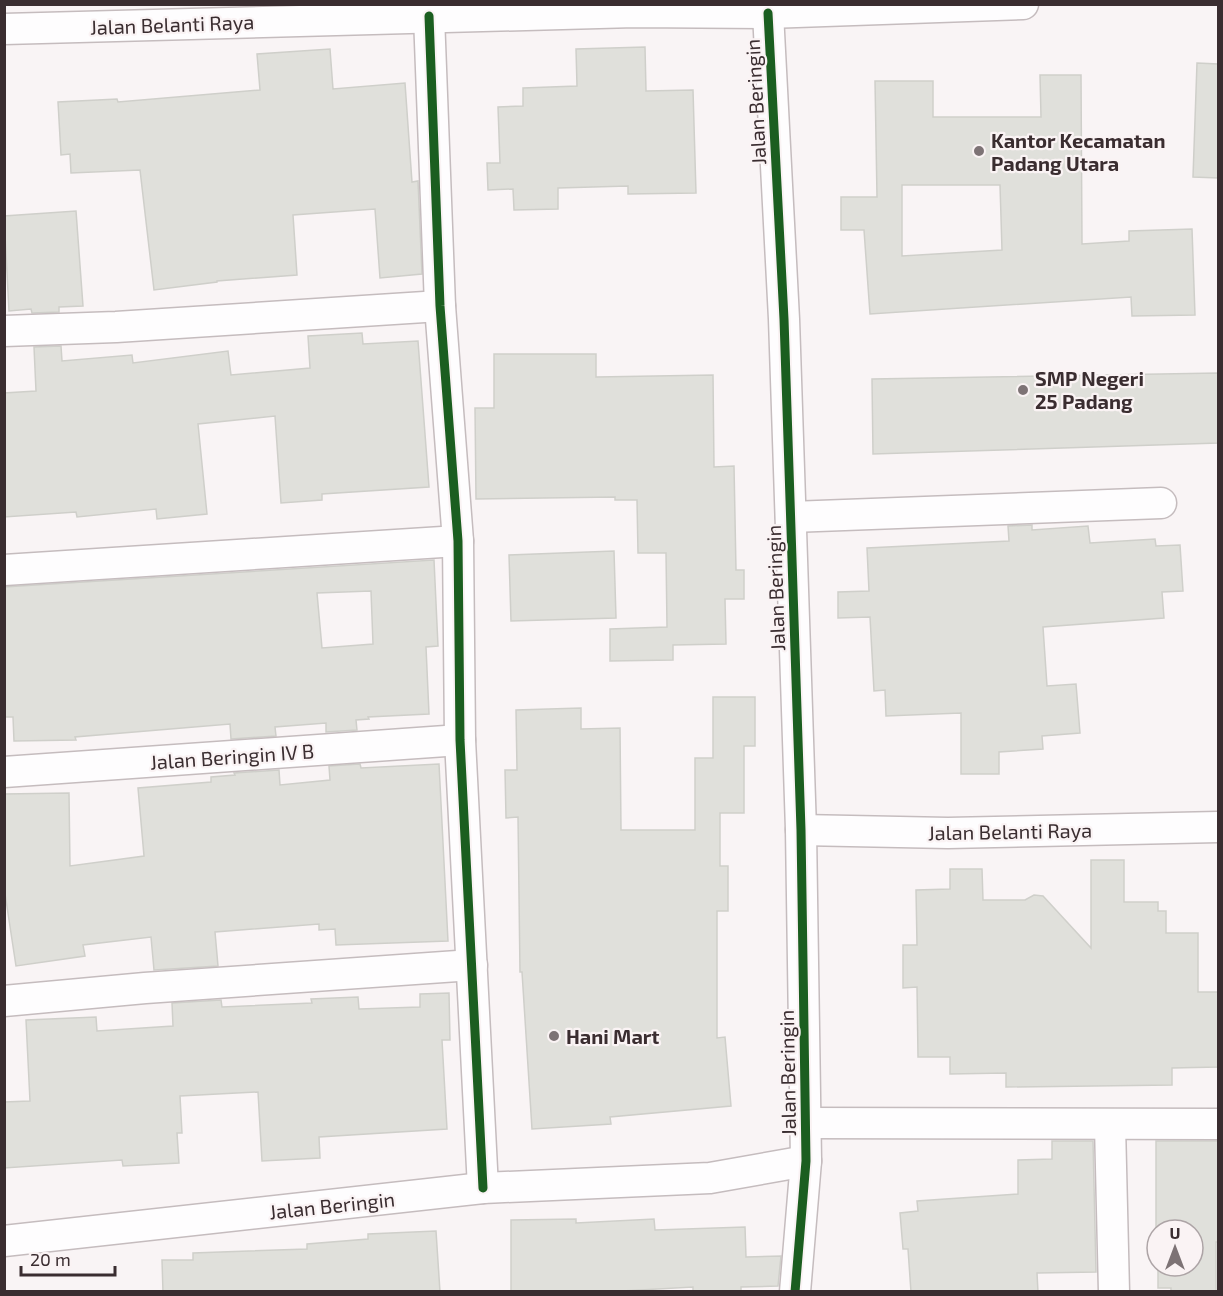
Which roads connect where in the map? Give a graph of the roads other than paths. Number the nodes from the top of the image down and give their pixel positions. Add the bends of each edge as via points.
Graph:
1 (1023, 4) edge
2 (768, 13) junction
3 (127, 15) edge
4 (429, 16) junction
5 (4, 29) edge
6 (440, 306) junction
7 (4, 331) edge
8 (1161, 503) dead end
9 (791, 517) junction
10 (458, 541) junction
11 (4, 570) edge
12 (459, 740) junction
13 (4, 772) edge
14 (1218, 827) edge
15 (801, 830) junction
16 (472, 965) junction
17 (4, 1001) edge
18 (805, 1123) junction
19 (1218, 1124) edge
20 (1110, 1125) junction
21 (806, 1161) junction
22 (483, 1188) junction
23 (4, 1241) edge
24 (795, 1292) edge
25 (1114, 1292) edge

1 - 2 street, Jalan Belanti Raya
2 - 4 street, Jalan Belanti Raya
2 - 9 street, Jalan Beringin
3 - 4 street, Jalan Belanti Raya
3 - 5 street, Jalan Belanti Raya
4 - 6 street
6 - 7 street
6 - 10 street
8 - 9 street
9 - 15 street, Jalan Beringin
10 - 11 street
10 - 12 street
12 - 13 street, Jalan Beringin IV B
12 - 16 street
14 - 15 street, Jalan Belanti Raya via 948,833
15 - 18 street, Jalan Beringin
16 - 17 street
16 - 22 street
18 - 20 street
18 - 21 street, Jalan Beringin
19 - 20 street
20 - 25 street
21 - 22 street, Jalan Beringin via 710,1178
21 - 24 street
22 - 23 street, Jalan Beringin

